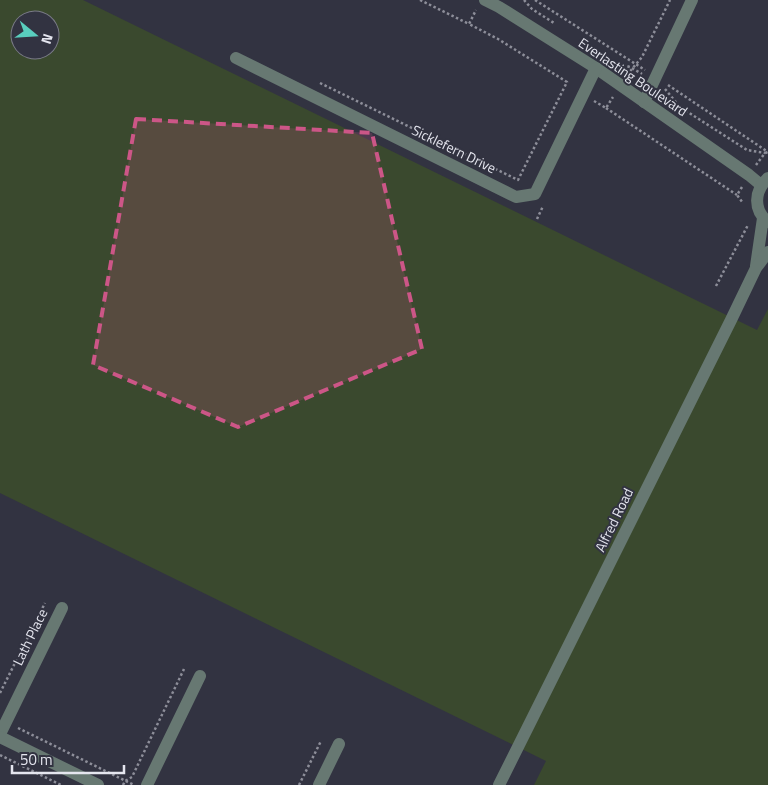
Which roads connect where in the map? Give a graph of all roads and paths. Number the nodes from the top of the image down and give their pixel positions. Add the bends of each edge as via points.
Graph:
1 (420, 0) edge
2 (535, 0) edge
3 (670, 0) edge
4 (692, 0) edge
5 (481, 4) edge
6 (501, 4) edge
7 (469, 24) junction
8 (236, 58) dead end
9 (635, 65) junction
10 (596, 68) junction
11 (655, 77) junction
12 (318, 82) dead end
13 (620, 86) junction
14 (593, 100) dead end
15 (644, 102) junction
16 (606, 108) junction
17 (768, 152) edge
18 (765, 182) edge
19 (737, 195) dead end
20 (766, 220) edge
21 (748, 224) dead end
22 (768, 252) edge
23 (756, 268) junction
24 (716, 286) dead end
25 (45, 603) dead end
26 (62, 608) dead end
27 (184, 670) dead end
28 (200, 676) dead end
29 (0, 693) edge
30 (6, 722) junction
31 (0, 736) edge
32 (321, 741) dead end
33 (339, 744) dead end
34 (0, 755) edge
35 (125, 781) junction
36 (60, 785) edge
37 (98, 785) edge
38 (123, 785) edge
39 (134, 785) edge
40 (147, 785) edge
41 (299, 785) edge
42 (319, 785) edge
43 (499, 785) edge

1 - 7 path
2 - 9 path
3 - 9 path
4 - 11 street
5 - 6 street, Everlasting Boulevard
5 - 7 path
6 - 10 street, Everlasting Boulevard
7 - 12 path via 498,38 567,82 518,180
8 - 10 street, Sicklefern Drive via 516,197 535,194
9 - 11 path
9 - 13 path
10 - 13 street, Everlasting Boulevard
11 - 15 street
11 - 17 path
13 - 15 street, Everlasting Boulevard
13 - 16 path
14 - 16 path
15 - 18 street, Everlasting Boulevard
16 - 19 path
18 - 20 street via 757,193 756,202 758,211
20 - 23 street, Alfred Road
21 - 24 path
22 - 23 street, Alfred Road
23 - 43 street, Alfred Road
25 - 29 path
26 - 30 street, Lath Place
27 - 35 path via 132,776
28 - 40 street
30 - 31 street, Lath Place
30 - 35 path
31 - 37 street
32 - 41 path
33 - 42 street
34 - 36 path
35 - 38 path
35 - 39 path

